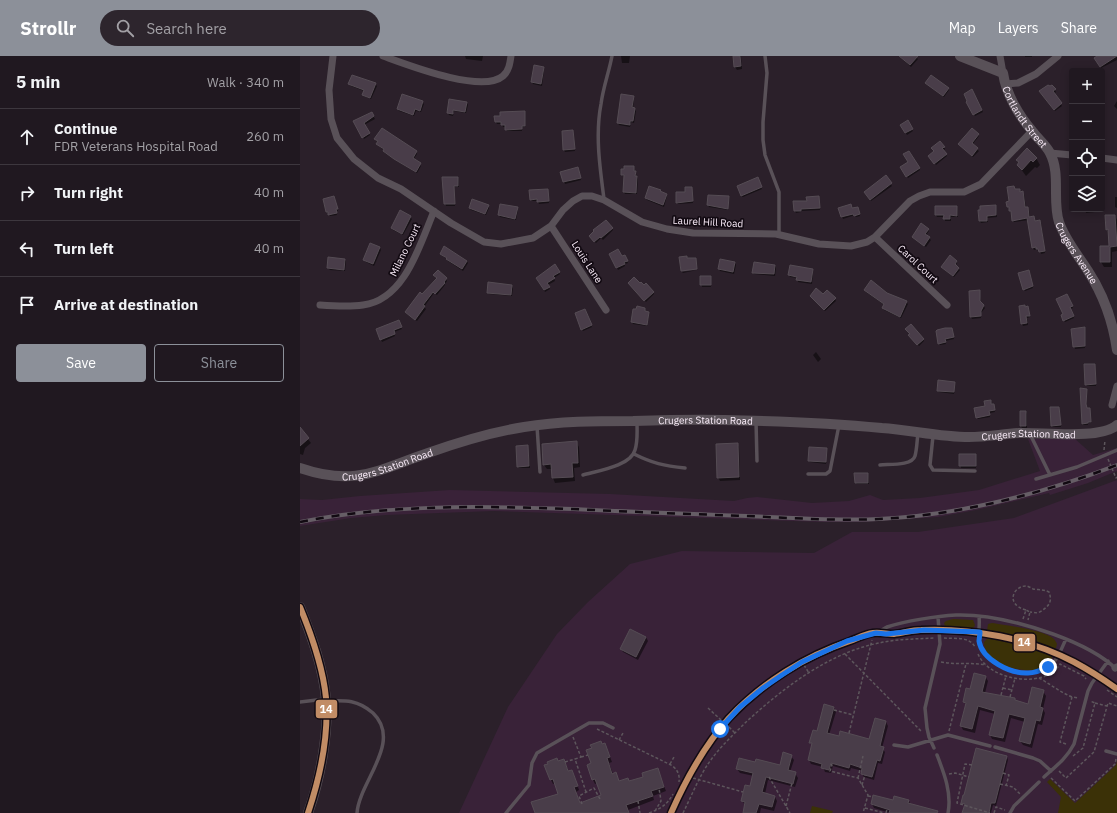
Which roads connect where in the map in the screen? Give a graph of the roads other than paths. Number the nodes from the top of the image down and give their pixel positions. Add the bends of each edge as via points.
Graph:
1 (333, 56) edge
2 (384, 56) edge
3 (511, 56) edge
4 (612, 56) edge
5 (765, 56) edge
6 (960, 56) edge
7 (1000, 56) edge
8 (1058, 56) edge
9 (1003, 73) junction
10 (1005, 84) junction
11 (1032, 131) junction
12 (1050, 152) junction
13 (1069, 155) edge
14 (1105, 158) edge
15 (1117, 160) edge
16 (604, 200) junction
17 (434, 211) junction
18 (550, 226) junction
19 (779, 235) junction
20 (875, 238) junction
21 (320, 305) dead end
22 (947, 305) dead end
23 (606, 310) dead end
24 (1117, 349) edge
25 (1117, 386) edge
26 (1112, 405) dead end
27 (756, 420) junction
28 (637, 421) junction
29 (839, 424) junction
30 (537, 425) junction
31 (1117, 425) edge
32 (918, 432) junction
33 (1030, 433) junction
34 (933, 434) junction
35 (1117, 450) edge
36 (634, 454) junction
37 (757, 461) dead end
38 (880, 465) dead end
39 (300, 468) edge
40 (685, 468) dead end
41 (975, 471) dead end
42 (540, 472) dead end
43 (808, 474) dead end
44 (583, 475) dead end
45 (1050, 475) junction
46 (1036, 480) dead end
47 (300, 607) edge
48 (938, 617) junction
49 (979, 617) junction
50 (302, 620) edge
51 (939, 630) junction
52 (980, 632) junction
53 (876, 633) junction
54 (1066, 639) junction
55 (1060, 654) junction
56 (1108, 661) junction
57 (1116, 668) edge
58 (1098, 675) junction
59 (1117, 689) edge
60 (326, 700) junction
61 (300, 702) edge
62 (613, 728) dead end
63 (931, 741) junction
64 (894, 745) dead end
65 (990, 746) dead end
66 (995, 747) dead end
67 (934, 748) dead end
68 (1106, 751) dead end
69 (937, 754) dead end
70 (1117, 754) edge
71 (1051, 771) junction
72 (1045, 779) road end
73 (1039, 782) dead end
74 (308, 813) edge
75 (357, 813) edge
76 (506, 813) edge
77 (671, 813) edge
78 (948, 813) edge
79 (1010, 813) edge

1 - 17 street, Laurel Hill Road via 329,90 331,119 337,138 354,159 378,178 401,189
2 - 3 street via 430,72 468,81 492,81 503,77 508,70
4 - 16 lane via 598,128
5 - 19 lane via 767,73 763,140 765,155 779,192
6 - 9 street
7 - 9 street, Cortlandt Street
8 - 10 street via 1036,74 1018,83
9 - 10 street, Cortlandt Street
10 - 11 street, Cortlandt Street
11 - 12 street, Cortlandt Street
11 - 20 street, Laurel Hill Road via 981,184 964,192 930,192 919,196 910,201
12 - 13 street, Cortlandt Street
12 - 24 street, Crugers Avenue via 1054,164 1059,221 1100,292
14 - 15 street
16 - 18 street, Laurel Hill Road via 582,196 572,201
16 - 19 street, Laurel Hill Road via 642,222 667,229 693,233
17 - 18 street, Laurel Hill Road via 484,242 501,244 533,238
17 - 21 street, Milano Court via 409,269 398,286 383,299 364,305
18 - 23 street, Louis Lane
19 - 20 street, Laurel Hill Road via 819,244 851,246
20 - 22 street, Carol Court
25 - 26 street
27 - 28 street, Crugers Station Road
27 - 29 street, Crugers Station Road
27 - 37 lane
28 - 30 street, Crugers Station Road
28 - 36 lane
29 - 32 street, Crugers Station Road
29 - 43 lane via 830,471 826,474
30 - 39 street, Crugers Station Road via 494,432 355,477 315,474
30 - 42 lane
31 - 33 street, Crugers Station Road via 1111,430 1086,434
32 - 34 street, Crugers Station Road
32 - 38 lane via 912,461
33 - 34 street, Crugers Station Road via 968,437
33 - 45 lane
34 - 41 lane via 930,465 933,470
35 - 45 lane via 1088,463
36 - 40 lane via 664,466
36 - 44 lane via 614,467
45 - 46 lane
47 - 50 street
48 - 49 lane
48 - 51 lane
48 - 53 lane via 888,627
49 - 52 lane
49 - 54 lane via 1032,627
50 - 60 street via 319,662
51 - 52 lane
51 - 53 lane
51 - 63 lane via 940,644 925,708
52 - 55 lane via 1028,643
52 - 55 lane via 979,642 984,652 1002,668 1028,673 1041,671 1057,660
53 - 77 lane via 847,641 802,662 740,707 707,746
54 - 55 lane
54 - 56 lane
55 - 58 lane
56 - 57 lane
56 - 58 lane
58 - 59 lane
58 - 71 lane via 1085,699 1074,744 1066,758
60 - 61 lane
60 - 74 street via 323,756
60 - 75 lane via 343,700 366,707 376,716 382,728 384,740 381,752 363,791
62 - 76 lane via 589,723 537,754 532,763 529,785
63 - 64 lane via 908,747
63 - 65 lane via 948,735
63 - 67 lane
66 - 71 lane via 1040,761
68 - 70 lane
69 - 78 lane via 945,775 950,803
71 - 72 lane
73 - 79 lane via 1023,796

